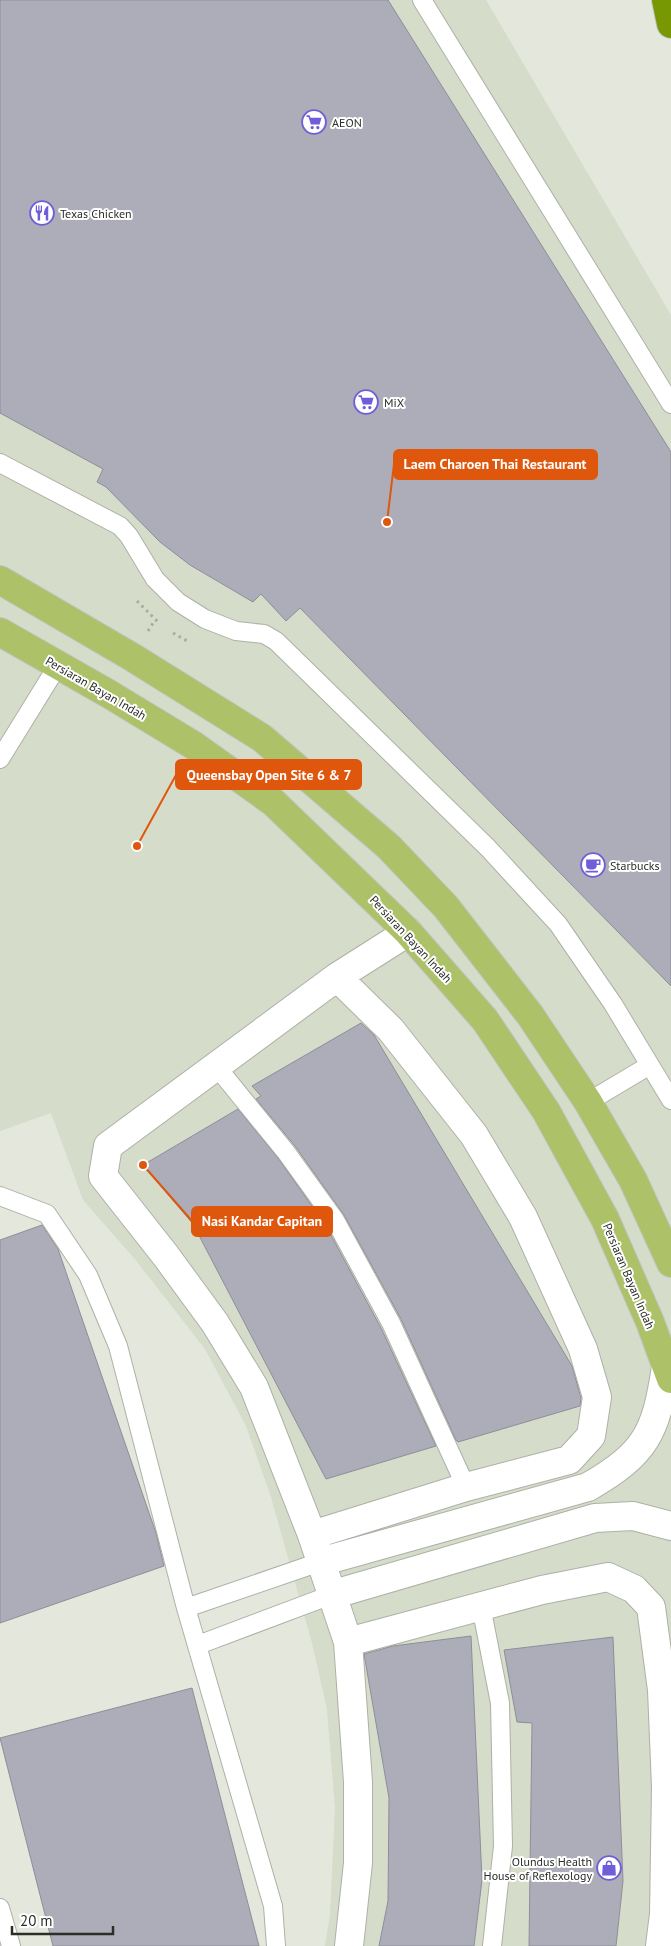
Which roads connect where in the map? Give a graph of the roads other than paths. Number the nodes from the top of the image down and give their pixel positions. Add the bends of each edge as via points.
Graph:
1 (422, 0) edge
2 (666, 0) edge
3 (671, 24) edge
4 (671, 404) edge
5 (0, 463) edge
6 (0, 580) edge
7 (0, 632) edge
8 (58, 665) junction
9 (0, 759) edge
10 (408, 932) junction
11 (337, 977) junction
12 (650, 1065) junction
13 (216, 1066) junction
14 (671, 1100) edge
15 (588, 1102) junction
16 (0, 1196) edge
17 (671, 1263) edge
18 (669, 1373) edge
19 (466, 1487) junction
20 (671, 1526) edge
21 (312, 1535) junction
22 (320, 1562) junction
23 (331, 1595) junction
24 (481, 1606) junction
25 (186, 1608) junction
26 (348, 1642) junction
27 (198, 1644) junction
28 (0, 1908) edge
29 (11, 1946) edge
30 (276, 1946) edge
31 (349, 1946) edge
32 (492, 1946) edge
33 (660, 1946) edge

1 - 4 lane
2 - 3 highway
5 - 12 lane via 120,526 155,579 178,602 205,619 236,631 264,634 276,640 488,848 558,924
6 - 15 main road via 132,656 262,738 389,847 485,954
7 - 8 main road, Persiaran Bayan Indah
8 - 9 lane
8 - 10 main road, Persiaran Bayan Indah via 193,745 273,802
10 - 11 street
10 - 18 main road, Persiaran Bayan Indah via 485,1020 546,1111 605,1219
11 - 13 street
11 - 19 street via 391,1030 474,1135 523,1217 582,1349 597,1397 591,1436 569,1460
12 - 14 lane
12 - 15 lane
13 - 19 lane via 286,1152 335,1220 391,1323
13 - 21 street via 108,1146 103,1176 215,1323 254,1387
15 - 17 main road via 633,1180
16 - 25 lane via 46,1214 88,1275 118,1346
18 - 22 street via 659,1410 646,1438 630,1460 588,1486
19 - 21 street
20 - 23 street via 633,1516 595,1518
21 - 22 street
22 - 23 street
22 - 25 lane
23 - 26 street
23 - 27 lane
24 - 26 street
24 - 32 lane via 500,1703 503,1846
24 - 33 street via 608,1577 634,1589 651,1607 662,1690 666,1787 664,1914
25 - 27 lane
26 - 31 street via 358,1782 358,1864
27 - 30 lane via 273,1906
28 - 29 lane

